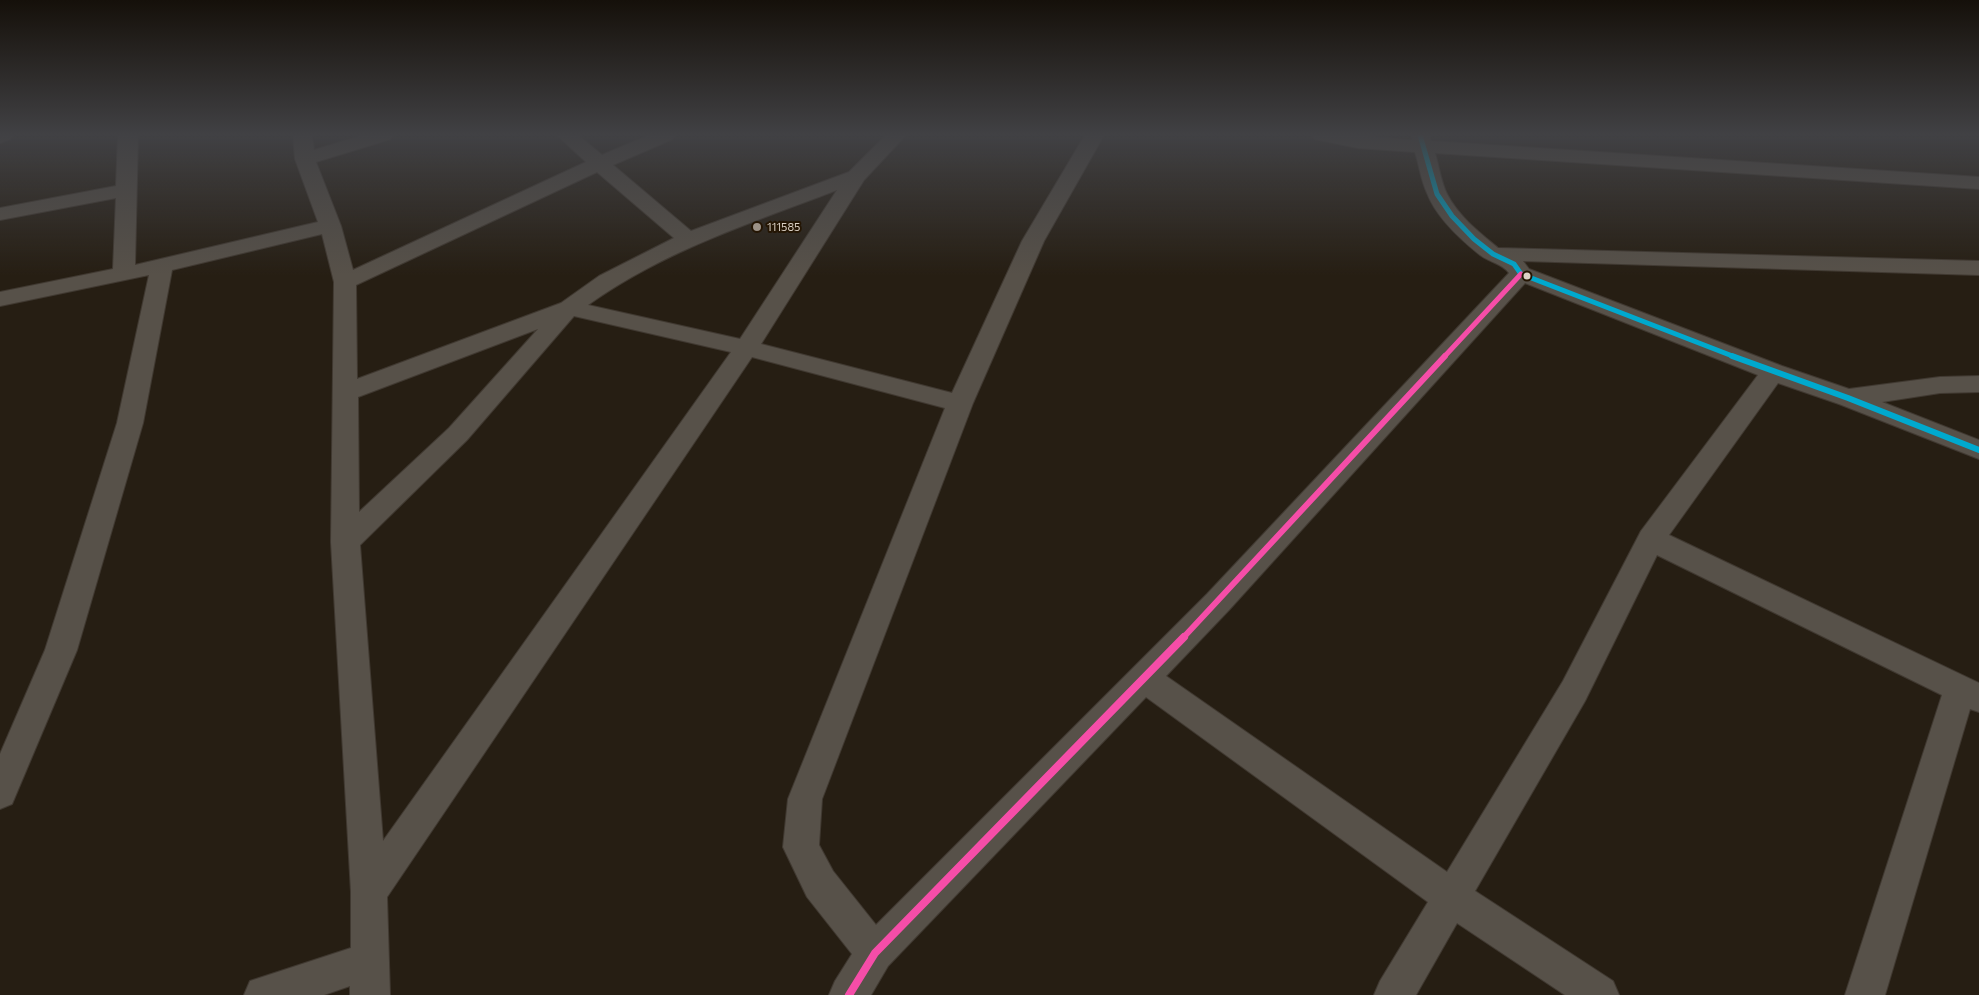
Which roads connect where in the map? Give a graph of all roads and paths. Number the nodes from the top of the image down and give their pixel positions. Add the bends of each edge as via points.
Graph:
1 (128, 181) edge
2 (315, 181) edge
3 (561, 181) edge
4 (619, 181) edge
5 (842, 181) edge
6 (853, 181) edge
7 (1068, 181) edge
8 (1433, 181) edge
9 (1959, 181) edge
10 (1979, 183) edge
11 (128, 190) junction
12 (0, 214) edge
13 (330, 226) junction
14 (688, 239) junction
15 (1493, 254) junction
16 (162, 266) junction
17 (1979, 268) edge
18 (124, 274) junction
19 (1521, 274) junction
20 (345, 282) junction
21 (0, 299) edge
22 (569, 308) junction
23 (746, 348) junction
24 (1773, 372) junction
25 (1979, 384) edge
26 (345, 393) junction
27 (1848, 398) junction
28 (960, 402) junction
29 (1979, 450) edge
30 (1651, 539) junction
31 (345, 542) junction
32 (1143, 678) junction
33 (1970, 693) edge
34 (0, 793) edge
35 (369, 892) junction
36 (1453, 898) junction
37 (875, 953) junction
38 (370, 978) edge
39 (264, 995) edge
40 (849, 995) edge
41 (1394, 995) edge
42 (1599, 995) edge
43 (1865, 995) edge

1 - 11 street
2 - 13 street
3 - 20 street
4 - 14 street
5 - 14 street
6 - 23 street
7 - 28 street via 1034,241
8 - 15 street via 1437,194 1452,216
9 - 10 street
11 - 12 street
11 - 18 street
13 - 16 street
13 - 20 street
14 - 22 street via 607,281
15 - 17 street
15 - 19 street via 1514,264
16 - 18 street
16 - 34 street via 130,423 61,650
18 - 21 street
19 - 24 street
19 - 32 street via 1218,602
20 - 26 street
22 - 23 street
22 - 26 street
22 - 31 street via 458,434
23 - 28 street
23 - 35 street
24 - 27 street
24 - 30 street
25 - 27 street via 1940,385
26 - 31 street
27 - 29 street
28 - 37 street via 805,800 801,847 820,884
30 - 33 street
30 - 36 street via 1574,691
31 - 35 street
32 - 36 street
32 - 37 street
33 - 43 street
35 - 38 street
36 - 41 street
36 - 42 street
37 - 40 street
38 - 39 street

